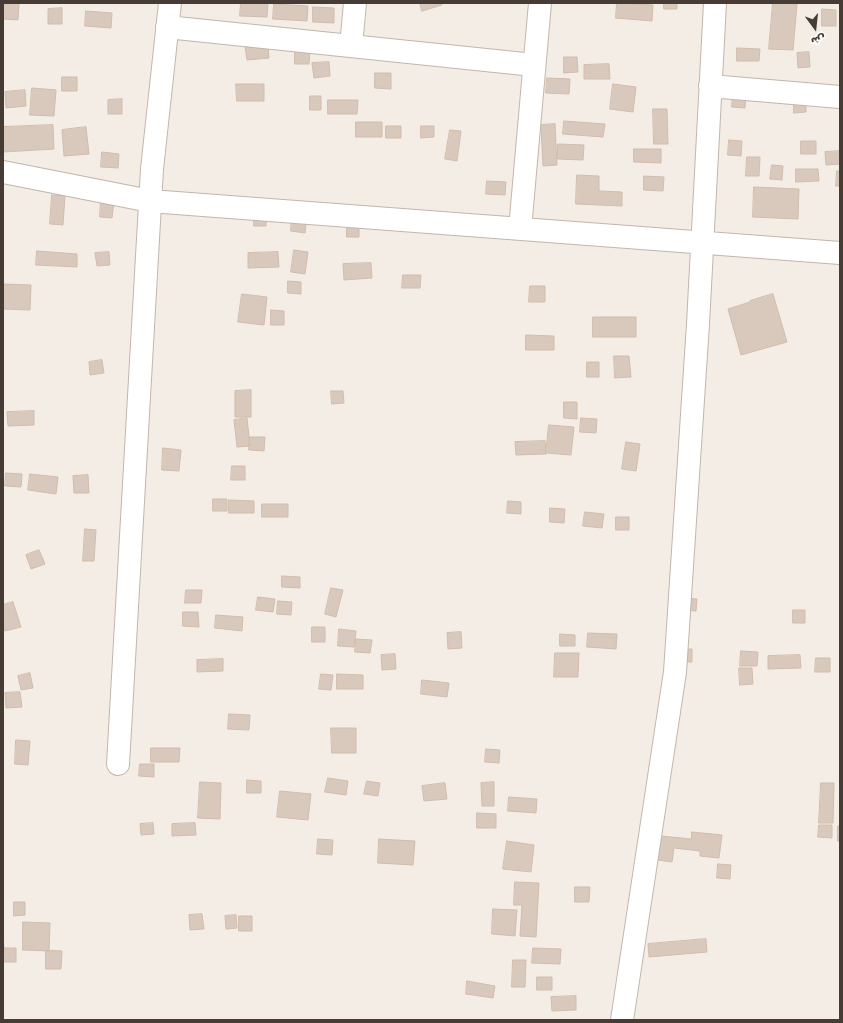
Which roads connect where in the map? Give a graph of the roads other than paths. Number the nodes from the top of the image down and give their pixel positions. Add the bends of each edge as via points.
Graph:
1 (170, 3) edge
2 (355, 3) edge
3 (540, 3) edge
4 (715, 3) edge
5 (167, 27) junction
6 (351, 46) junction
7 (534, 65) junction
8 (710, 86) junction
9 (840, 97) edge
10 (3, 172) edge
11 (150, 201) junction
12 (520, 229) junction
13 (702, 243) junction
14 (840, 253) edge
15 (118, 764) dead end
16 (622, 1020) edge

1 - 5 street
2 - 6 street
3 - 7 street
4 - 8 street
5 - 6 street
5 - 11 street
6 - 7 street
7 - 12 street
8 - 9 street
8 - 13 street
10 - 11 street
11 - 12 street
11 - 15 street
12 - 13 street
13 - 14 street
13 - 16 street via 675,672

